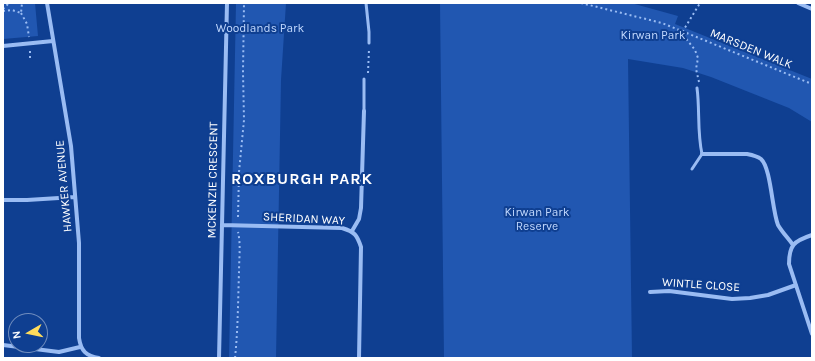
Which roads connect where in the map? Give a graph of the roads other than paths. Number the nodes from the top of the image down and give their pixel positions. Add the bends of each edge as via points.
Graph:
1 (47, 3) edge
2 (227, 3) edge
3 (366, 3) edge
4 (798, 3) edge
5 (812, 9) edge
6 (53, 41) junction
7 (369, 43) road end
8 (3, 46) edge
9 (364, 79) road end
10 (697, 88) road end
11 (364, 111) joint
12 (702, 154) junction
13 (692, 169) dead end
14 (75, 197) junction
15 (3, 200) edge
16 (222, 226) junction
17 (352, 231) junction
18 (812, 235) edge
19 (793, 245) junction
20 (796, 285) junction
21 (650, 292) dead end
22 (812, 334) edge
23 (3, 345) edge
24 (80, 347) junction
25 (99, 358) edge
26 (219, 358) edge
27 (359, 358) edge

1 - 6 street, HAWKER AVENUE
2 - 16 street, MCKENZIE CRESCENT
3 - 7 lane
4 - 5 street
6 - 8 street
6 - 14 street, HAWKER AVENUE via 71,146
9 - 11 lane
10 - 12 lane via 699,141
11 - 17 street via 362,208
12 - 13 lane
12 - 19 street via 747,154 762,160 778,224
14 - 15 street
14 - 24 street, HAWKER AVENUE via 79,243
16 - 17 street, SHERIDAN WAY via 342,228
16 - 26 street, MCKENZIE CRESCENT
17 - 27 street, SHERIDAN WAY via 361,247
18 - 19 street
19 - 20 street via 789,252 789,264
20 - 21 street, WINTLE CLOSE via 768,295 732,299 669,291
20 - 22 street
23 - 24 street via 59,352
24 - 25 street via 85,354

